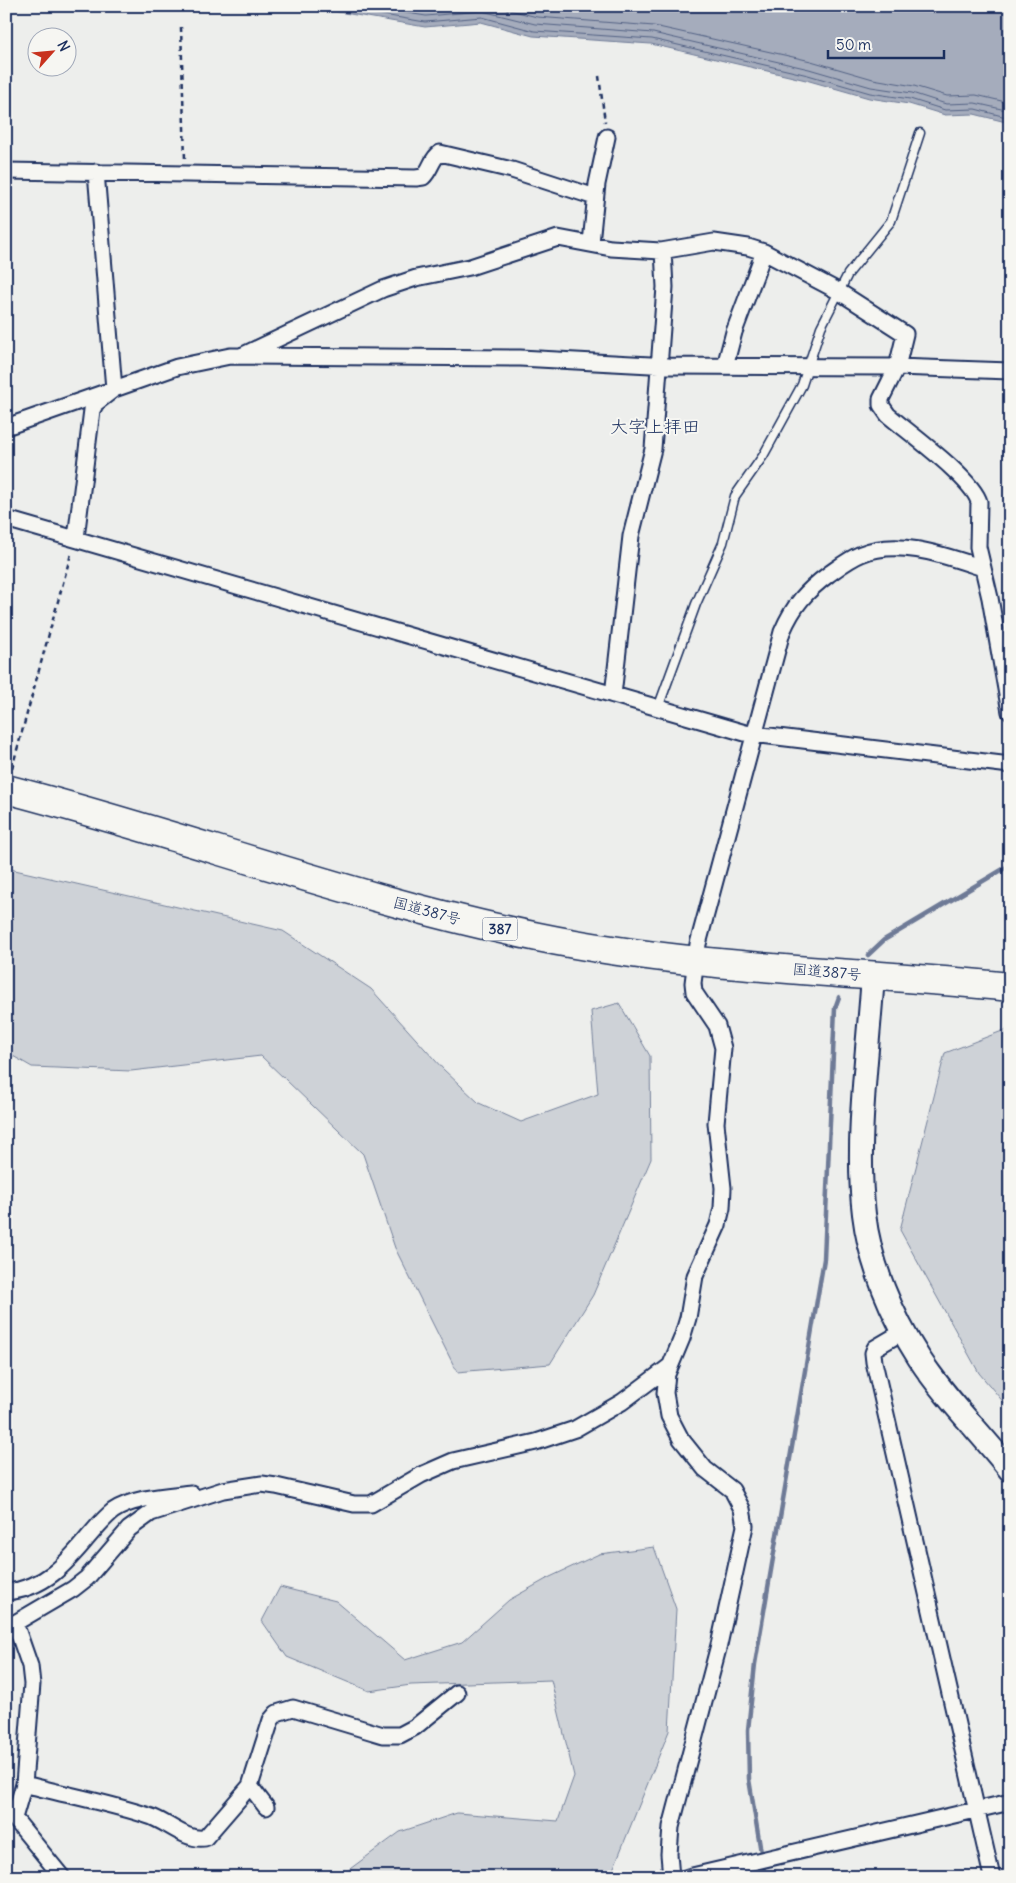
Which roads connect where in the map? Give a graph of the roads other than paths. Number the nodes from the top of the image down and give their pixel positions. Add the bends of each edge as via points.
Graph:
1 (920, 133) dead end
2 (607, 137) road end
3 (6, 170) edge
4 (96, 172) junction
5 (595, 197) junction
6 (591, 243) junction
7 (663, 251) junction
8 (764, 252) junction
9 (838, 292) junction
10 (241, 356) junction
11 (660, 365) junction
12 (725, 366) junction
13 (808, 366) junction
14 (897, 367) junction
15 (1010, 370) edge
16 (114, 389) junction
17 (6, 427) edge
18 (6, 519) edge
19 (76, 538) junction
20 (983, 568) junction
21 (613, 695) junction
22 (658, 708) junction
23 (1010, 712) edge
24 (755, 734) junction
25 (1010, 765) edge
26 (6, 789) edge
27 (695, 961) junction
28 (873, 976) junction
29 (1010, 987) edge
30 (904, 1331) junction
31 (670, 1366) junction
32 (1010, 1470) edge
33 (223, 1490) junction
34 (6, 1592) edge
35 (10, 1625) edge
36 (457, 1693) dead end
37 (24, 1784) junction
38 (250, 1786) junction
39 (1010, 1802) edge
40 (266, 1807) dead end
41 (976, 1811) junction
42 (10, 1820) edge
43 (62, 1877) edge
44 (671, 1877) edge
45 (688, 1877) edge
46 (992, 1877) edge

1 - 9 lane via 891,222 854,266
2 - 5 street
3 - 4 street
4 - 5 street via 424,177 440,153 512,170
4 - 16 street
5 - 6 street
6 - 7 street via 619,249
6 - 10 street via 568,238 548,239 470,267 416,278 383,289
7 - 8 street via 714,242 737,244
7 - 11 street via 665,287
8 - 9 street
8 - 12 street via 736,324
9 - 13 lane via 821,327
9 - 14 street via 903,331 905,337
10 - 11 street via 520,358
10 - 16 street via 198,361
11 - 12 street
11 - 21 street via 653,449 628,554
12 - 13 street
13 - 14 street
13 - 22 lane via 802,385 772,442 735,496 723,543 696,604
14 - 15 street
14 - 20 street via 881,405 888,415 975,491 979,502 978,547
16 - 17 street
16 - 19 street via 96,402 92,410
18 - 19 street
19 - 21 street
20 - 23 street
20 - 24 street via 921,550 872,550 846,562 809,589 788,617
21 - 22 street
22 - 24 street
24 - 25 street
24 - 27 street
26 - 27 highway, 国道387号 / 387 via 482,925 572,944
27 - 28 highway, 国道387号 / 387
27 - 31 street via 694,992 718,1026 723,1048 716,1122 722,1208 718,1225 695,1276 688,1318
28 - 29 highway, 国道387号 / 387
28 - 30 street via 862,1196 867,1235 874,1258
30 - 32 street via 930,1374
30 - 41 street via 875,1348 874,1362
31 - 33 street via 630,1397 575,1428 536,1442 453,1460 371,1504 354,1504 262,1484
31 - 44 street via 665,1393 669,1416 689,1451 705,1469 732,1490 742,1509 745,1526 719,1645 671,1827
33 - 34 street via 166,1496 123,1506 102,1521 48,1578 31,1587
33 - 35 street via 151,1513 130,1529 73,1589
35 - 37 street via 30,1666 32,1684
36 - 38 street via 400,1735 383,1735 292,1708 284,1709 271,1720
37 - 38 street via 151,1817 198,1839 205,1838
37 - 42 street
38 - 40 street
39 - 41 street
41 - 45 street
41 - 46 street
42 - 43 street

